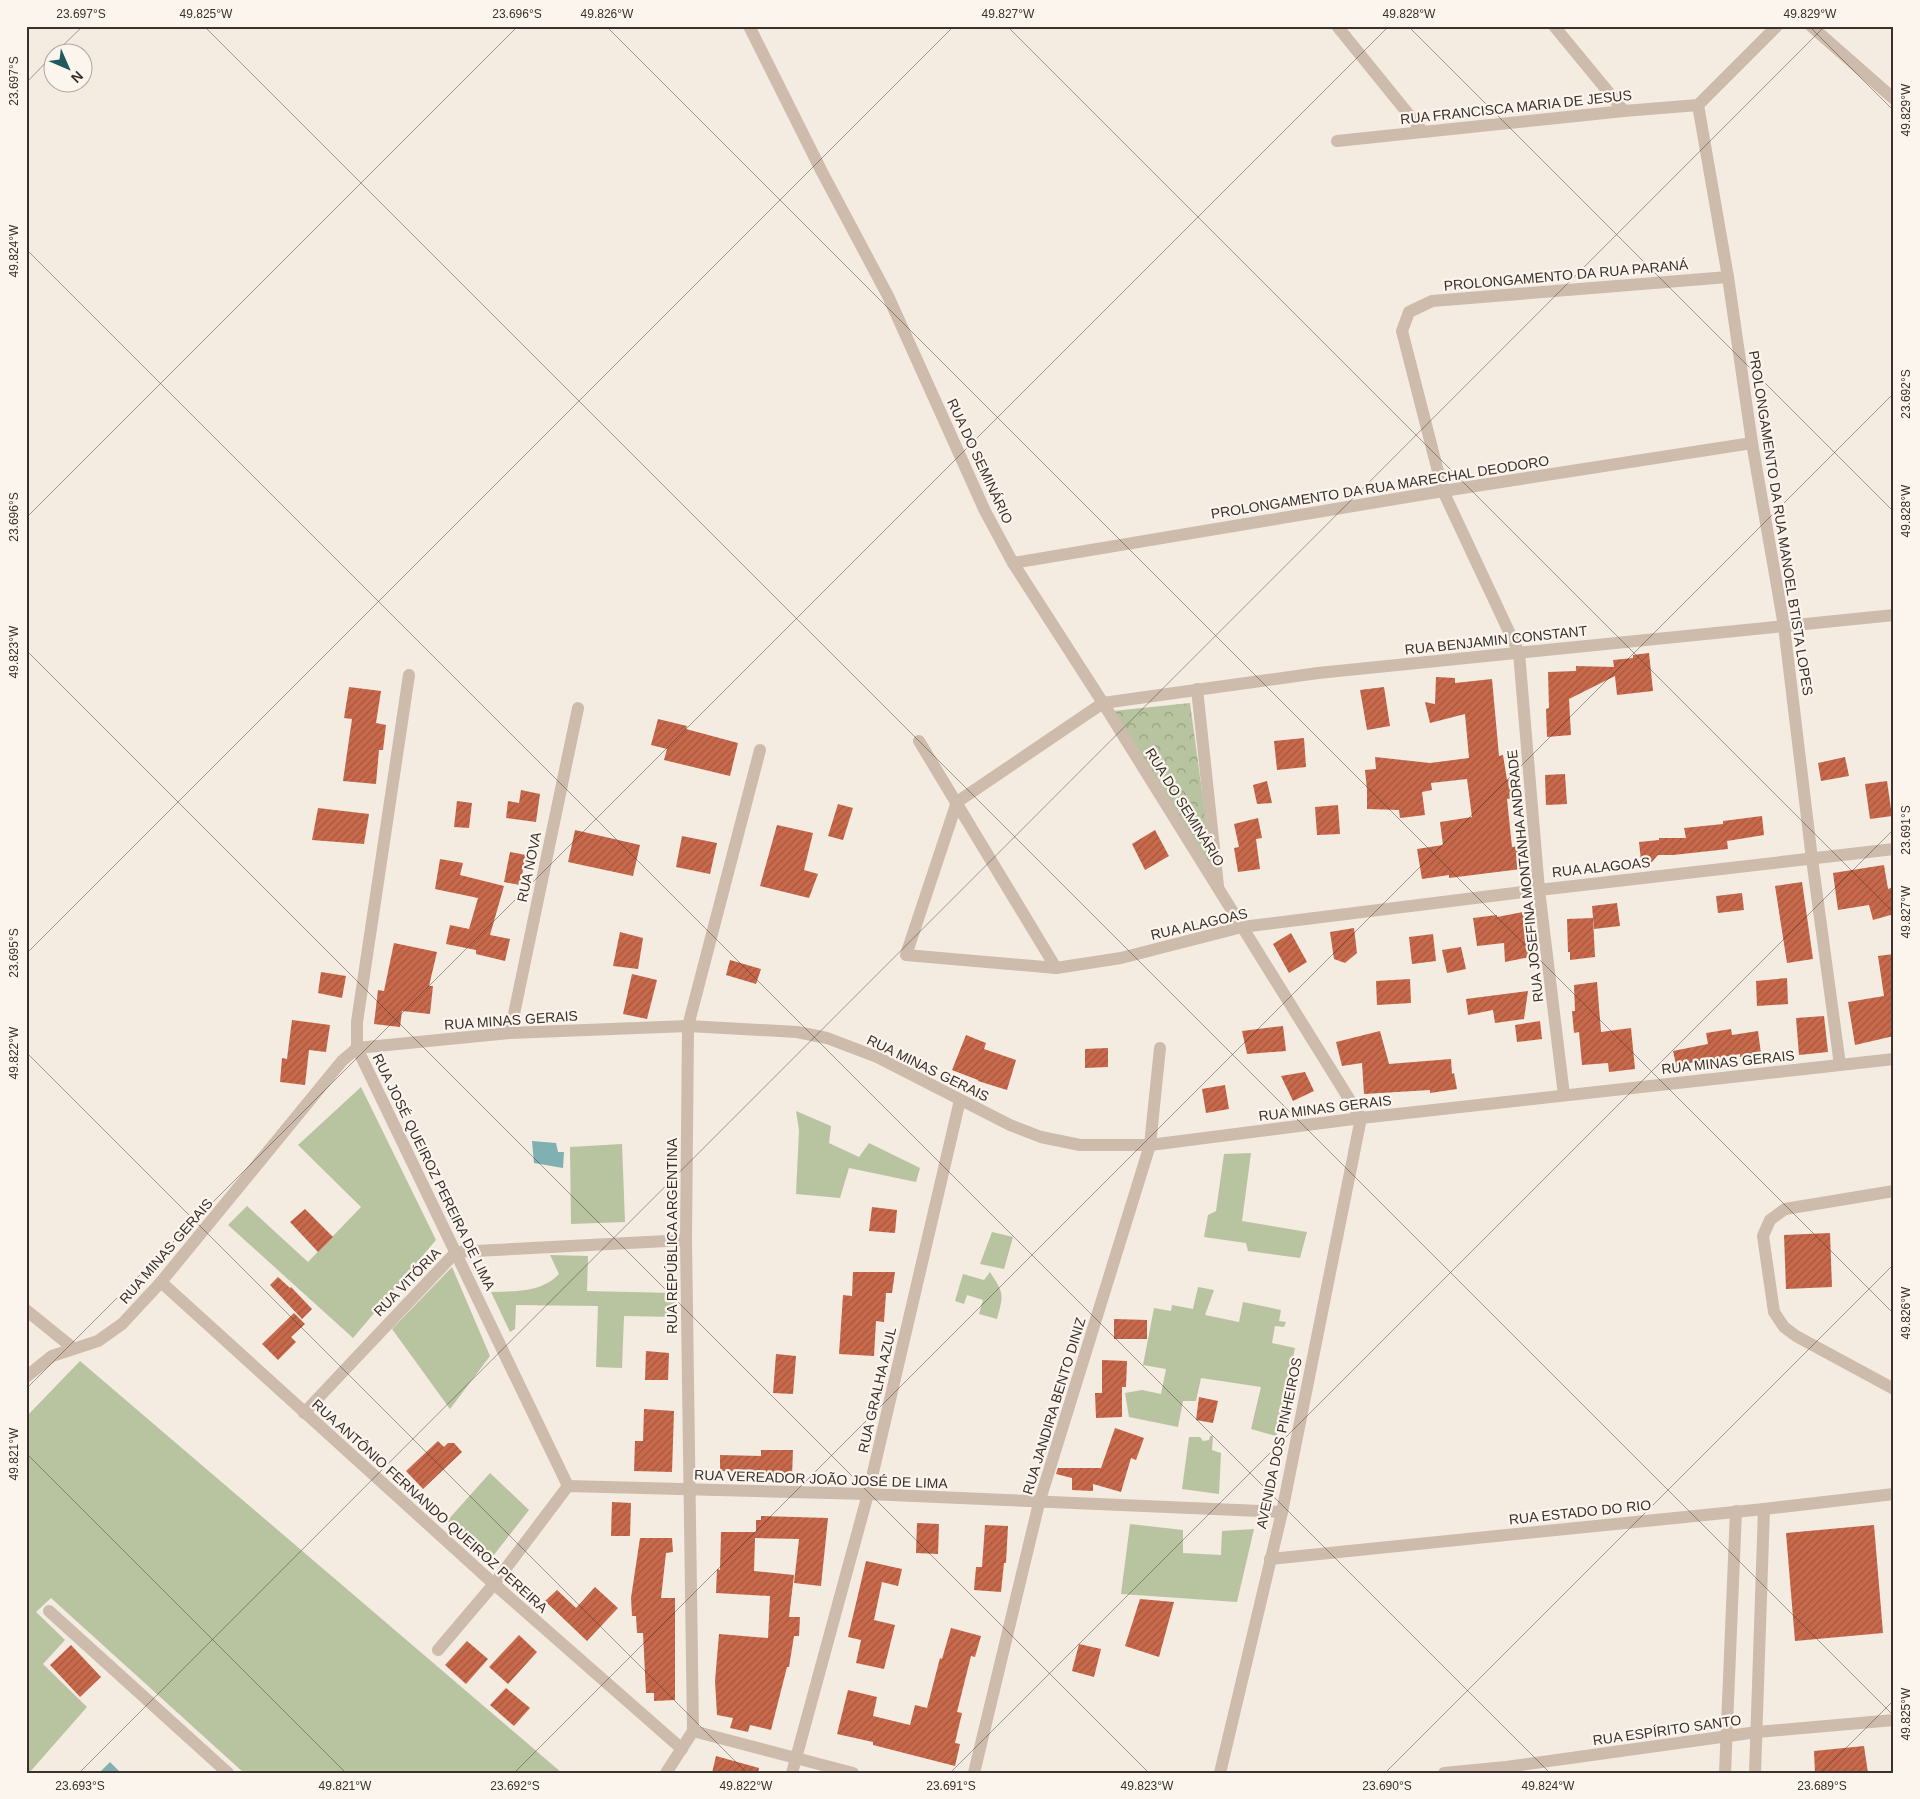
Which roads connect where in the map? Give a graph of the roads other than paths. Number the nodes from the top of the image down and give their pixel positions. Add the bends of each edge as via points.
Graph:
1 (749, 26) edge
2 (1337, 26) edge
3 (1554, 26) edge
4 (1811, 26) edge
5 (1778, 27) edge
6 (1894, 100) edge
7 (1698, 105) junction
8 (1624, 111) junction
9 (1423, 132) junction
10 (1337, 141) dead end
11 (1728, 277) junction
12 (1752, 443) junction
13 (1443, 492) junction
14 (1013, 563) junction
15 (1894, 615) edge
16 (1784, 626) junction
17 (1519, 653) junction
18 (409, 676) dead end
19 (1197, 689) junction
20 (1103, 703) junction
21 (578, 708) dead end
22 (919, 741) dead end
23 (760, 750) dead end
24 (957, 802) junction
25 (1894, 849) edge
26 (1812, 858) junction
27 (1219, 889) junction
28 (1539, 890) junction
29 (1242, 927) junction
30 (1056, 968) junction
31 (688, 1026) junction
32 (510, 1033) junction
33 (357, 1048) junction
34 (1160, 1048) dead end
35 (1894, 1059) edge
36 (1840, 1066) junction
37 (1564, 1095) junction
38 (960, 1100) junction
39 (1361, 1118) junction
40 (1150, 1145) junction
41 (1894, 1191) edge
42 (686, 1240) junction
43 (456, 1252) junction
44 (161, 1282) junction
45 (26, 1310) edge
46 (73, 1348) junction
47 (26, 1377) edge
48 (1894, 1389) edge
49 (304, 1412) junction
50 (568, 1486) junction
51 (689, 1490) junction
52 (868, 1494) junction
53 (1894, 1494) edge
54 (1039, 1502) junction
55 (1764, 1509) junction
56 (1736, 1511) junction
57 (1282, 1512) junction
58 (1270, 1559) junction
59 (494, 1584) junction
60 (49, 1611) dead end
61 (438, 1650) dead end
62 (1894, 1720) edge
63 (693, 1731) junction
64 (1757, 1732) junction
65 (1726, 1738) junction
66 (682, 1749) junction
67 (796, 1759) junction
68 (1534, 1768) edge
69 (1506, 1770) edge
70 (228, 1773) edge
71 (666, 1773) edge
72 (792, 1773) edge
73 (853, 1773) edge
74 (974, 1773) edge
75 (1220, 1773) edge
76 (1444, 1773) edge
77 (1725, 1773) edge
78 (1755, 1773) edge

1 - 14 street, RUA DO SEMINÁRIO via 888,296 985,512
2 - 9 street
3 - 8 street
4 - 6 street
5 - 7 street
7 - 8 street, RUA FRANCISCA MARIA DE JESUS
7 - 11 street, PROLONGAMENTO DA RUA MANOEL BTISTA LOPES
8 - 9 street, RUA FRANCISCA MARIA DE JESUS
9 - 10 street, RUA FRANCISCA MARIA DE JESUS
11 - 12 street, PROLONGAMENTO DA RUA MANOEL BTISTA LOPES
11 - 13 street, PROLONGAMENTO DA RUA PARANÁ via 1432,301 1409,312 1402,331
12 - 13 street, PROLONGAMENTO DA RUA MARECHAL DEODORO
12 - 16 street, PROLONGAMENTO DA RUA MANOEL BTISTA LOPES
13 - 14 street, PROLONGAMENTO DA RUA MARECHAL DEODORO
13 - 17 street
14 - 20 street, RUA DO SEMINÁRIO
15 - 16 street, RUA BENJAMIN CONSTANT
16 - 17 street, RUA BENJAMIN CONSTANT
16 - 26 street, PROLONGAMENTO DA RUA MANOEL BTISTA LOPES
17 - 19 street, RUA BENJAMIN CONSTANT
17 - 28 street, RUA JOSEFINA MONTANHA ANDRADE
18 - 33 street, RUA JOSÉ QUEIROZ PEREIRA DE LIMA via 357,1022
19 - 20 street, RUA BENJAMIN CONSTANT
19 - 27 street, RUA DO SEMINÁRIO
20 - 24 street
20 - 27 street, RUA DO SEMINÁRIO
21 - 32 street, RUA NOVA
22 - 24 street
23 - 31 street, RUA REPÚBLICA ARGENTINA
24 - 30 street
24 - 30 street, RUA ALAGOAS via 906,955
25 - 26 street, RUA ALAGOAS
26 - 28 street, RUA ALAGOAS
26 - 36 street, PROLONGAMENTO DA RUA MANOEL BTISTA LOPES
27 - 29 street, RUA DO SEMINÁRIO
28 - 29 street, RUA ALAGOAS
28 - 37 street, RUA JOSEFINA MONTANHA ANDRADE
29 - 30 street, RUA ALAGOAS via 1121,958
29 - 39 street, RUA DO SEMINÁRIO
31 - 32 street, RUA MINAS GERAIS
31 - 38 street, RUA MINAS GERAIS via 797,1032 827,1038 877,1057
31 - 42 street, RUA REPÚBLICA ARGENTINA
32 - 33 street, RUA MINAS GERAIS
33 - 43 street, RUA JOSÉ QUEIROZ PEREIRA DE LIMA
33 - 44 street, RUA MINAS GERAIS via 342,1061
34 - 40 street, RUA JANDIRA BENTO DINIZ
35 - 36 street, RUA MINAS GERAIS
36 - 37 street, RUA MINAS GERAIS
37 - 39 street, RUA MINAS GERAIS
38 - 40 street, RUA MINAS GERAIS via 1010,1125 1042,1136 1080,1145
38 - 52 street, RUA GRALHA AZUL
39 - 40 street, RUA MINAS GERAIS
39 - 57 street, AVENIDA DOS PINHEIROS
40 - 54 street, RUA JANDIRA BENTO DINIZ
41 - 48 street via 1785,1209 1770,1220 1763,1236 1774,1312 1784,1327
42 - 43 street, RUA VITÓRIA
42 - 51 street, RUA REPÚBLICA ARGENTINA
43 - 49 street, RUA VITÓRIA
43 - 50 street, RUA JOSÉ QUEIROZ PEREIRA DE LIMA
44 - 46 street, RUA MINAS GERAIS via 122,1324 98,1341
44 - 49 street, RUA ANTÔNIO FERNANDO QUEIROZ PEREIRA
45 - 46 street
46 - 47 street, RUA MINAS GERAIS via 52,1356
49 - 59 street, RUA ANTÔNIO FERNANDO QUEIROZ PEREIRA
50 - 51 street, RUA VEREADOR JOÃO JOSÉ DE LIMA
50 - 59 street
51 - 52 street, RUA VEREADOR JOÃO JOSÉ DE LIMA
51 - 63 street, RUA REPÚBLICA ARGENTINA
52 - 54 street, RUA VEREADOR JOÃO JOSÉ DE LIMA
52 - 67 street, RUA GRALHA AZUL
53 - 55 street, RUA ESTADO DO RIO
54 - 57 street, RUA VEREADOR JOÃO JOSÉ DE LIMA
54 - 74 street, RUA JANDIRA BENTO DINIZ
55 - 56 street, RUA ESTADO DO RIO
55 - 64 street
56 - 58 street, RUA ESTADO DO RIO
56 - 65 street
57 - 58 street, AVENIDA DOS PINHEIROS
58 - 75 street, AVENIDA DOS PINHEIROS
59 - 61 street
59 - 66 street, RUA ANTÔNIO FERNANDO QUEIROZ PEREIRA
60 - 70 street
62 - 64 street, RUA ESPÍRITO SANTO
63 - 66 street
63 - 67 street
64 - 65 street, RUA ESPÍRITO SANTO
64 - 78 street
65 - 68 street, RUA ESPÍRITO SANTO
65 - 77 street
66 - 71 street
67 - 72 street, RUA GRALHA AZUL
67 - 73 street
68 - 69 street, RUA ESPÍRITO SANTO
69 - 76 street, RUA ESPÍRITO SANTO

